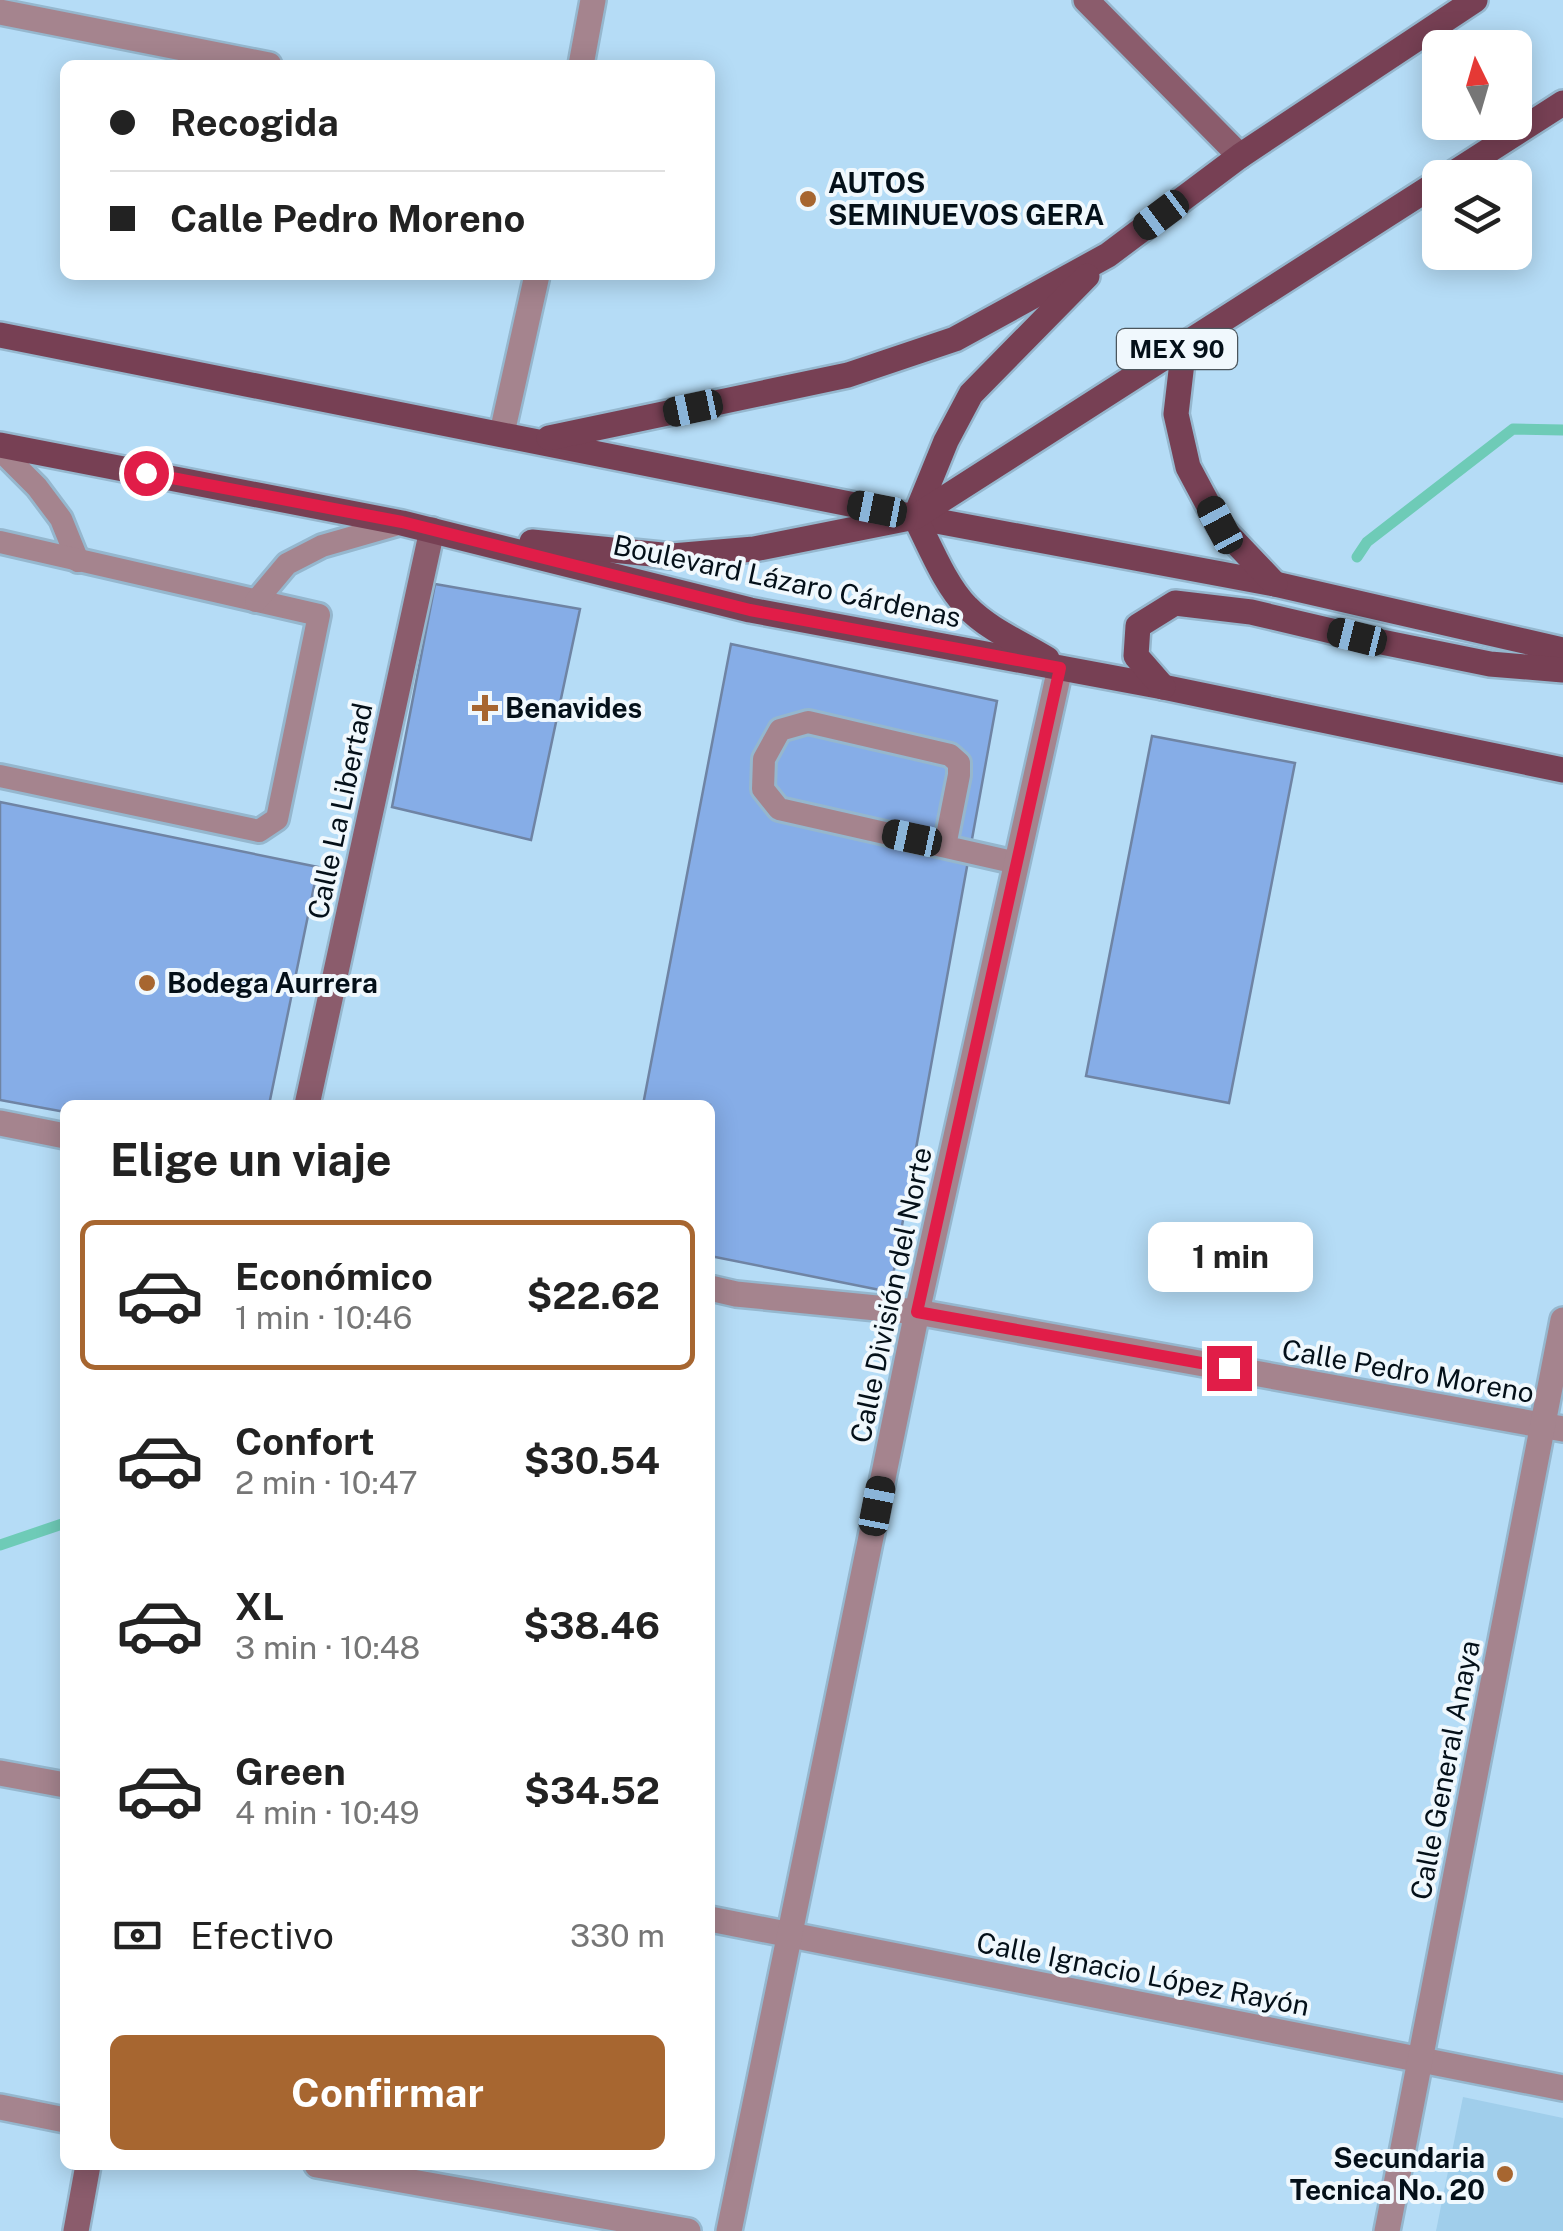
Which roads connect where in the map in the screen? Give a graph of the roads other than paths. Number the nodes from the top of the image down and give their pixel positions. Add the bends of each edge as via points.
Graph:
1 (593, 0) edge
2 (1086, 0) edge
3 (1475, 0) edge
4 (0, 12) edge
5 (244, 60) edge
6 (582, 60) edge
7 (1563, 103) edge
8 (1240, 156) junction
9 (1473, 160) edge
10 (1422, 192) edge
11 (1108, 255) junction
12 (537, 280) edge
13 (0, 335) edge
14 (1184, 345) junction
15 (502, 433) junction
16 (538, 440) junction
17 (0, 448) edge
18 (915, 517) junction
19 (402, 522) junction
20 (435, 531) junction
21 (0, 542) edge
22 (78, 561) junction
23 (1274, 584) junction
24 (256, 601) junction
25 (1563, 650) edge
26 (1060, 668) junction
27 (1563, 670) edge
28 (1163, 687) junction
29 (1563, 770) edge
30 (0, 776) edge
31 (945, 846) junction
32 (1017, 862) junction
33 (308, 1100) edge
34 (0, 1123) edge
35 (60, 1135) edge
36 (715, 1289) edge
37 (736, 1294) junction
38 (715, 1305) edge
39 (917, 1312) junction
40 (1563, 1320) edge
41 (1552, 1427) edge
42 (0, 1773) edge
43 (60, 1784) edge
44 (715, 1920) edge
45 (790, 1934) junction
46 (1421, 2060) junction
47 (1563, 2088) edge
48 (0, 2107) edge
49 (60, 2119) edge
50 (87, 2170) edge
51 (345, 2170) edge
52 (76, 2231) edge
53 (688, 2231) edge
54 (728, 2231) edge
55 (1388, 2231) edge

1 - 6 street
2 - 8 street
3 - 8 main road, MEX 90
4 - 5 street
7 - 9 main road, MEX 90
8 - 11 main road, MEX 90
10 - 14 main road, MEX 90
11 - 16 main road, MEX 90 via 955,339 866,369
11 - 18 main road via 971,394
12 - 15 street
13 - 15 main road, MEX 90
14 - 18 main road, MEX 90
14 - 23 main road via 1176,414 1188,466 1220,525
15 - 16 main road, MEX 90
16 - 18 main road, MEX 90
17 - 19 main road, Boulevard Lázaro Cárdenas / MEX 90
17 - 22 lane via 61,518
18 - 20 main road, MEX 90 via 754,549 672,556
18 - 23 main road, MEX 90
18 - 26 main road via 966,606
19 - 20 main road, Boulevard Lázaro Cárdenas / MEX 90
19 - 24 lane via 287,564
20 - 26 main road, Boulevard Lázaro Cárdenas / MEX 90 via 750,610
20 - 33 street, Calle La Libertad
21 - 22 lane
22 - 24 lane
23 - 25 main road, MEX 90
24 - 30 lane via 319,616 278,819 259,831
26 - 28 main road, Boulevard Lázaro Cárdenas / MEX 90
26 - 32 street, Calle División del Norte
27 - 28 main road via 1490,664 1251,612 1175,603 1138,626 1136,656
28 - 29 main road, Boulevard Lázaro Cárdenas / MEX 90
31 - 31 lane via 959,775 950,755 808,722 780,730 764,760 763,790 779,808
31 - 32 lane
32 - 39 street, Calle División del Norte
34 - 35 street
36 - 37 street, Calle Pedro Moreno
37 - 38 street
37 - 39 street, Calle Pedro Moreno
39 - 41 street, Calle Pedro Moreno
39 - 45 street, Calle División del Norte
40 - 41 street, Calle General Anaya
41 - 46 street, Calle General Anaya
42 - 43 street
44 - 45 street, Calle Ignacio López Rayón
45 - 46 street, Calle Ignacio López Rayón
45 - 54 street, Calle División del Norte
46 - 47 street, Calle Ignacio López Rayón
46 - 55 street, Calle General Anaya
48 - 49 street
50 - 52 street
51 - 53 street

